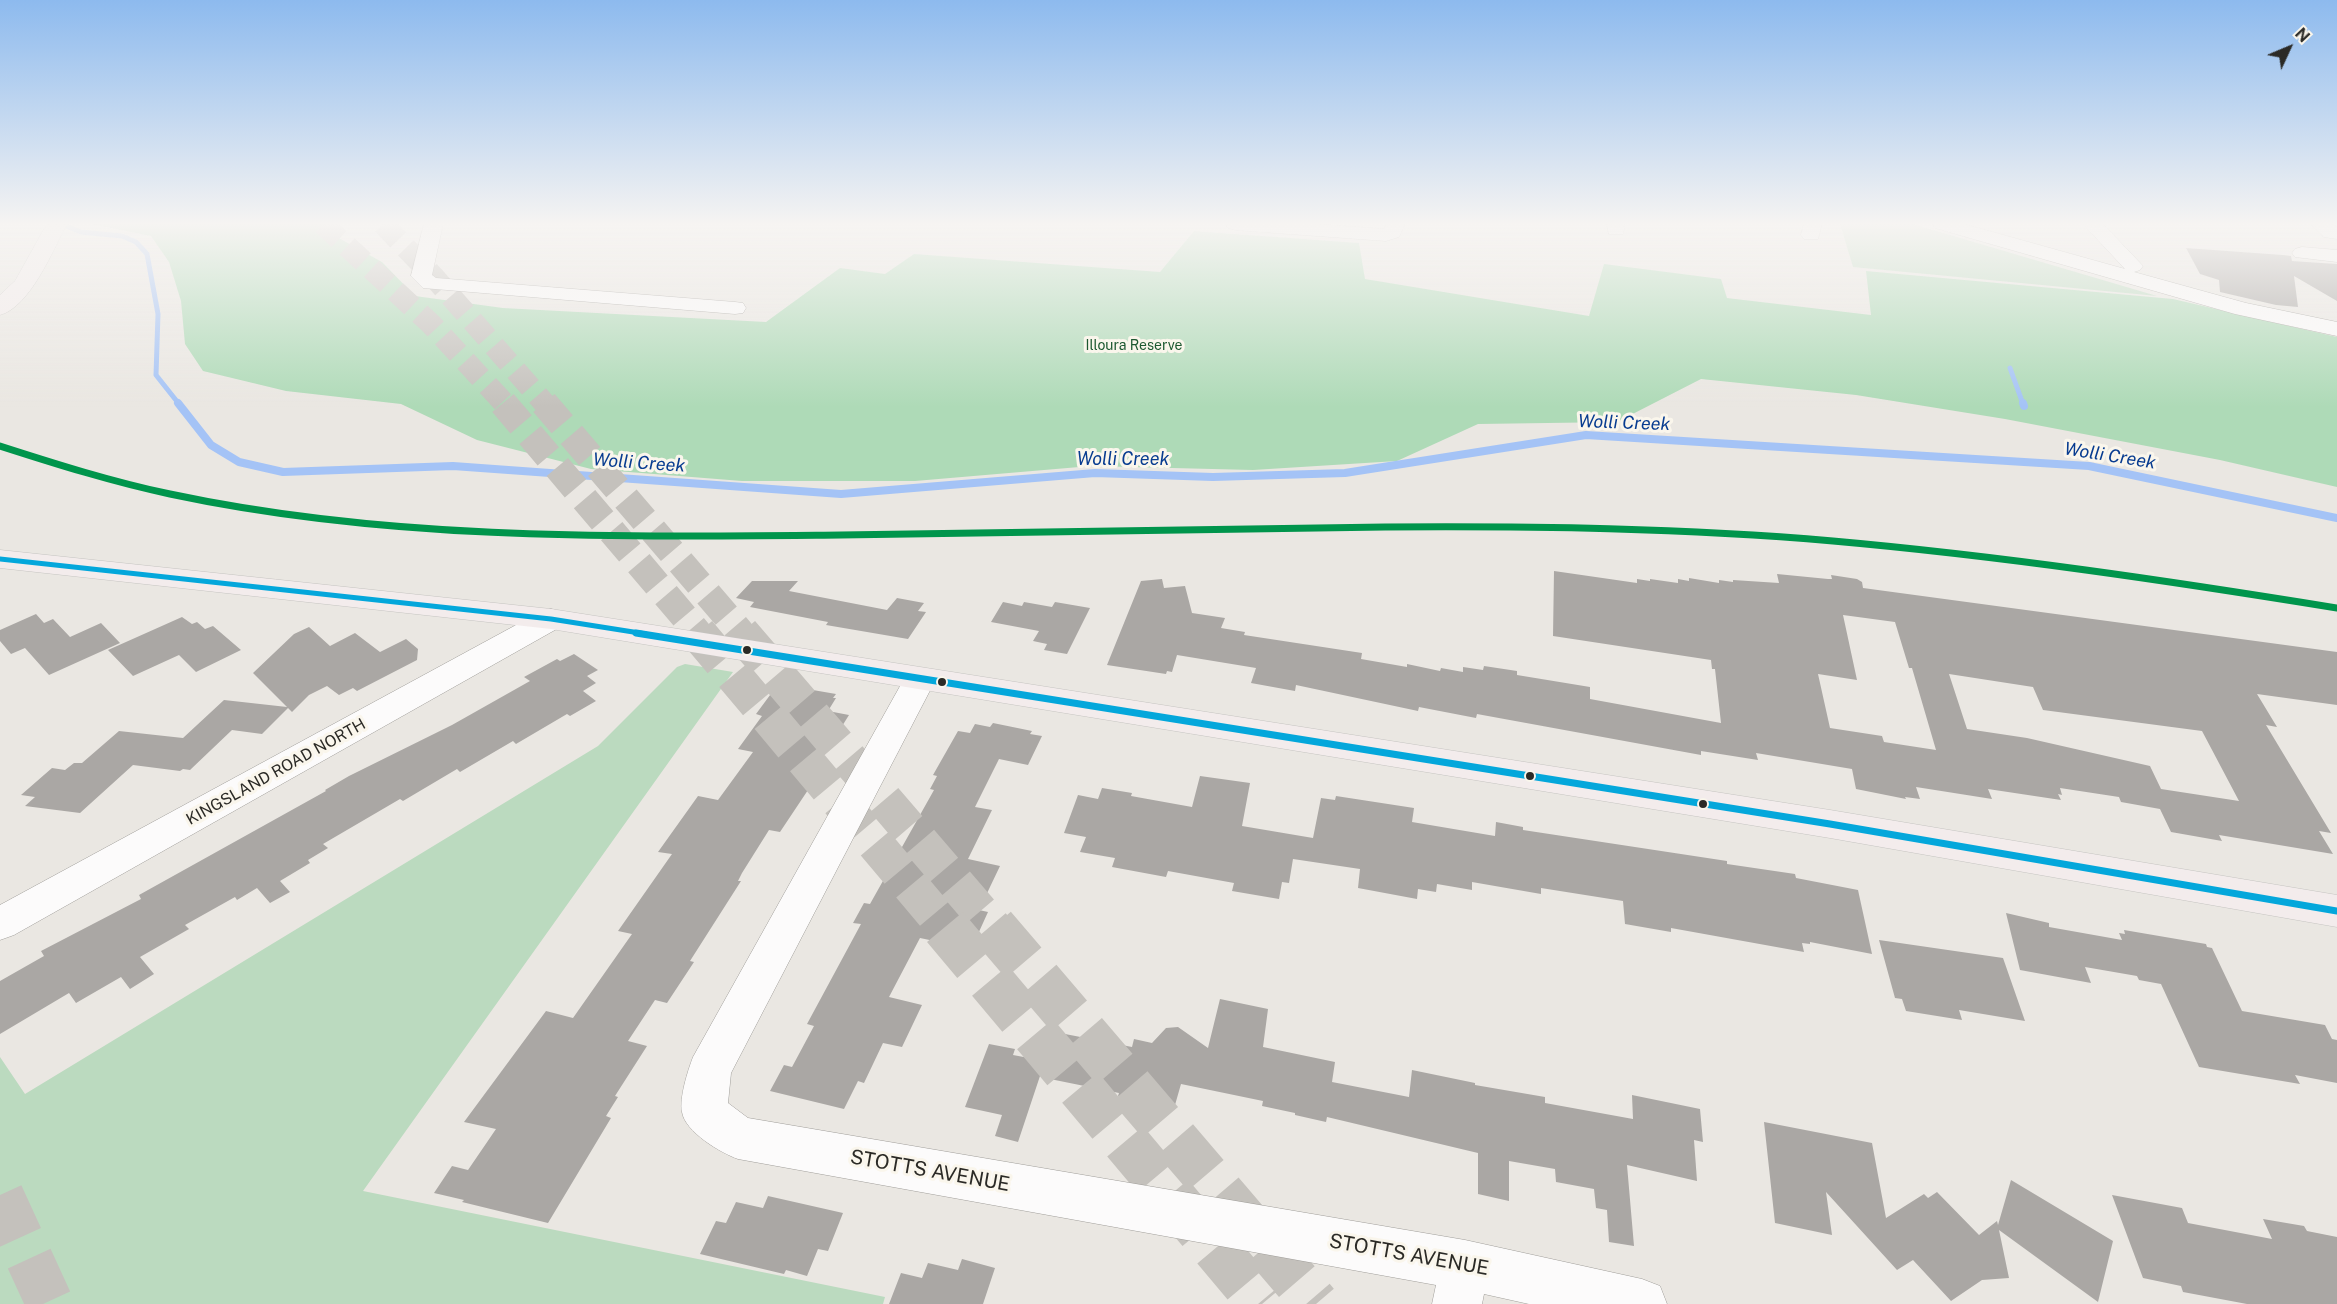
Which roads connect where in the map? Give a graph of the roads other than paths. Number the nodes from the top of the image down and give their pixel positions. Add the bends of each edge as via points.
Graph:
1 (23, 285) edge
2 (441, 285) edge
3 (2157, 285) edge
4 (0, 308) edge
5 (735, 308) dead end
6 (2337, 329) edge
7 (0, 559) edge
8 (551, 619) junction
9 (920, 679) junction
10 (2337, 910) edge
11 (0, 924) edge
12 (1461, 1284) edge
13 (1642, 1304) edge

1 - 4 main road
2 - 5 street
3 - 6 street via 2243,309
7 - 8 main road
8 - 9 main road
8 - 11 street, KINGSLAND ROAD NORTH
9 - 10 main road via 1830,824
9 - 12 street, STOTTS AVENUE via 709,1071 704,1112 738,1138
12 - 13 street, STOTTS AVENUE

